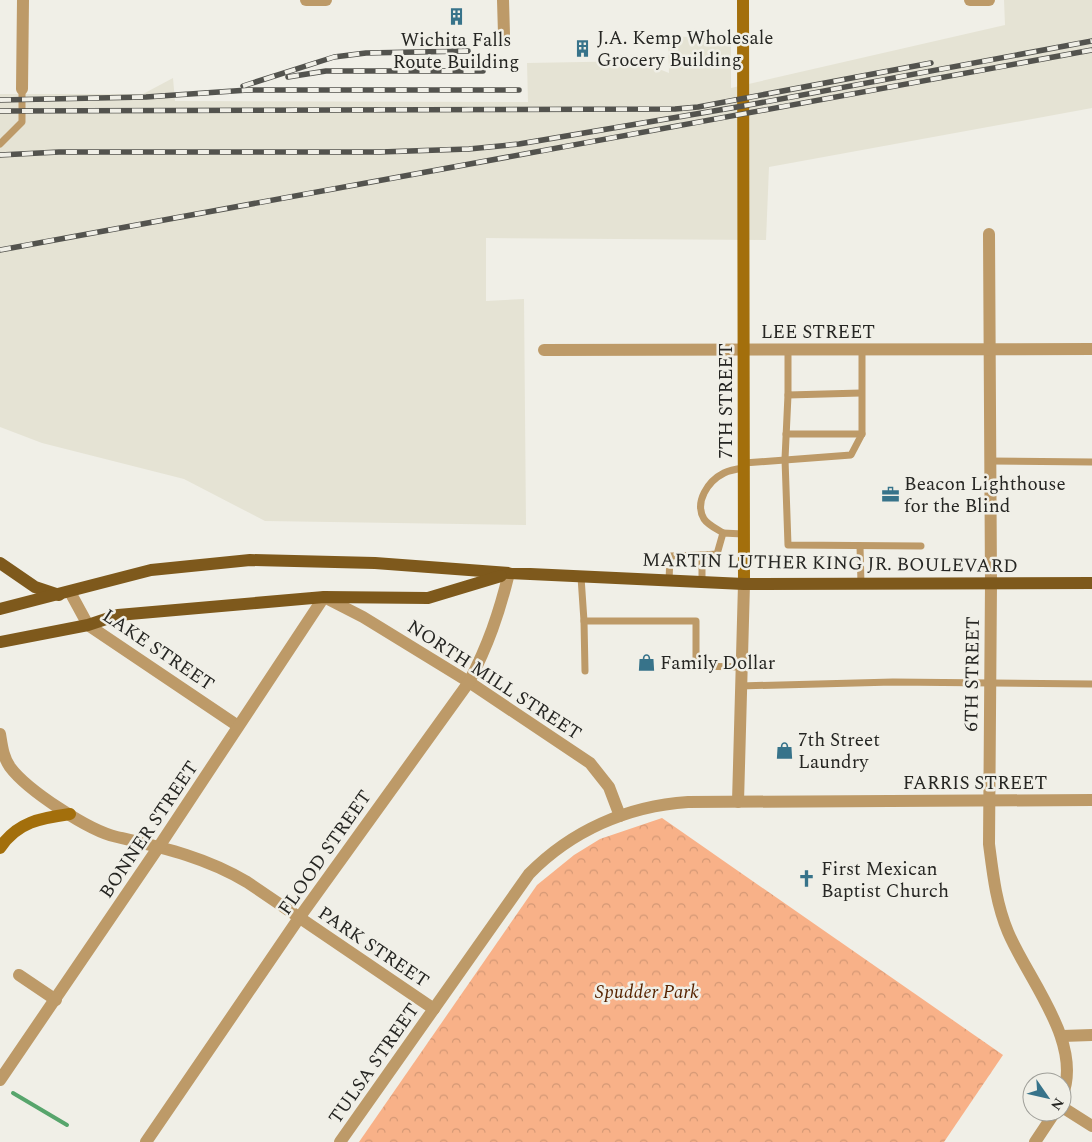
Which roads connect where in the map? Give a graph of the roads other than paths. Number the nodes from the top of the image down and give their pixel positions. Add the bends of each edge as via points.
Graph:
1 (22, 0) edge
2 (306, 0) edge
3 (326, 0) edge
4 (503, 0) edge
5 (743, 0) edge
6 (970, 0) edge
7 (989, 0) edge
8 (504, 34) dead end
9 (22, 89) joint
10 (0, 144) edge
11 (989, 234) dead end
12 (544, 350) dead end
13 (745, 350) junction
14 (788, 350) junction
15 (862, 350) junction
16 (988, 350) junction
17 (1092, 350) edge
18 (861, 393) junction
19 (788, 395) junction
20 (786, 434) junction
21 (862, 434) junction
22 (785, 459) junction
23 (990, 461) junction
24 (1092, 462) edge
25 (744, 466) junction
26 (723, 533) junction
27 (743, 534) junction
28 (860, 546) junction
29 (921, 546) dead end
30 (702, 555) junction
31 (0, 563) edge
32 (509, 573) junction
33 (581, 577) junction
34 (669, 581) junction
35 (702, 582) junction
36 (991, 583) junction
37 (1092, 583) edge
38 (744, 584) junction
39 (861, 584) junction
40 (64, 594) junction
41 (324, 597) junction
42 (0, 610) edge
43 (584, 621) junction
44 (88, 625) junction
45 (0, 642) edge
46 (740, 667) junction
47 (585, 671) dead end
48 (468, 682) junction
49 (990, 684) junction
50 (1092, 684) edge
51 (739, 686) junction
52 (238, 726) junction
53 (0, 734) edge
54 (1092, 800) edge
55 (989, 801) junction
56 (738, 802) junction
57 (70, 814) junction
58 (620, 816) junction
59 (160, 846) junction
60 (0, 848) edge
61 (299, 918) junction
62 (19, 975) dead end
63 (56, 1000) junction
64 (434, 1009) junction
65 (1092, 1035) edge
66 (1062, 1036) junction
67 (1065, 1072) edge
68 (0, 1080) edge
69 (1072, 1113) edge
70 (1048, 1122) edge
71 (1092, 1126) edge
72 (146, 1142) edge
73 (340, 1142) edge
74 (1035, 1142) edge

1 - 9 street
2 - 3 street
4 - 8 street
5 - 13 street, 7TH STREET
6 - 7 street
9 - 10 lane via 22,122
11 - 16 street, 6TH STREET
12 - 13 street, LEE STREET
13 - 14 street, LEE STREET
13 - 25 street, 7TH STREET
14 - 15 street, LEE STREET
14 - 19 lane
15 - 16 street, LEE STREET
15 - 18 lane
16 - 17 street, LEE STREET
16 - 23 street, 6TH STREET
18 - 19 lane
18 - 21 lane
19 - 20 lane
20 - 21 lane
20 - 22 lane
21 - 22 lane via 851,455
22 - 25 lane
22 - 28 lane via 788,545
23 - 24 lane
23 - 36 street, 6TH STREET
25 - 26 lane via 725,472 712,481 702,497 700,510 705,520
25 - 27 street, 7TH STREET
26 - 27 lane
26 - 30 lane via 717,554
27 - 38 street, 7TH STREET
28 - 29 lane
28 - 39 lane
30 - 34 lane via 670,556
30 - 35 lane
31 - 40 main road via 35,586
32 - 33 main road, MARTIN LUTHER KING JR. BOULEVARD
32 - 40 main road, MARTIN LUTHER KING JR. BOULEVARD via 375,563 250,560 151,570
32 - 41 main road, MARTIN LUTHER KING JR. BOULEVARD via 428,598
32 - 48 street, FLOOD STREET via 487,648
33 - 34 main road, MARTIN LUTHER KING JR. BOULEVARD
33 - 43 lane
34 - 35 main road, MARTIN LUTHER KING JR. BOULEVARD
35 - 38 main road, MARTIN LUTHER KING JR. BOULEVARD
36 - 37 main road, MARTIN LUTHER KING JR. BOULEVARD
36 - 39 main road, MARTIN LUTHER KING JR. BOULEVARD
36 - 49 street, 6TH STREET
38 - 39 main road, MARTIN LUTHER KING JR. BOULEVARD
38 - 46 street, 7TH STREET
40 - 42 main road, MARTIN LUTHER KING JR. BOULEVARD
40 - 44 street, LAKE STREET
41 - 44 main road, MARTIN LUTHER KING JR. BOULEVARD via 118,615
41 - 48 street, NORTH MILL STREET via 363,617
41 - 52 street, BONNER STREET
43 - 46 lane via 696,621 696,666
43 - 47 lane
44 - 45 main road, MARTIN LUTHER KING JR. BOULEVARD
44 - 52 street, LAKE STREET
46 - 51 street, 7TH STREET
48 - 58 street, NORTH MILL STREET via 590,763 609,787
48 - 61 street, FLOOD STREET
49 - 50 lane
49 - 51 lane via 893,682
49 - 55 street, 6TH STREET
51 - 56 street, 7TH STREET
52 - 59 street, BONNER STREET
53 - 57 street, PARK STREET via 3,755 10,766 38,793
54 - 55 street, FARRIS STREET
55 - 56 street, FARRIS STREET
55 - 66 street, 6TH STREET via 992,874 1002,916
56 - 58 street, FARRIS STREET via 666,804
57 - 59 street, PARK STREET via 116,837
57 - 60 street via 39,818 22,825
58 - 64 street, TULSA STREET via 567,841 529,874
59 - 61 street, PARK STREET via 199,857 222,868
59 - 63 street, BONNER STREET
61 - 64 street, PARK STREET
61 - 72 street, FLOOD STREET
62 - 63 street
63 - 68 street, BONNER STREET
64 - 73 street, TULSA STREET
65 - 66 street
66 - 67 street, 6TH STREET
69 - 71 street
70 - 74 street

